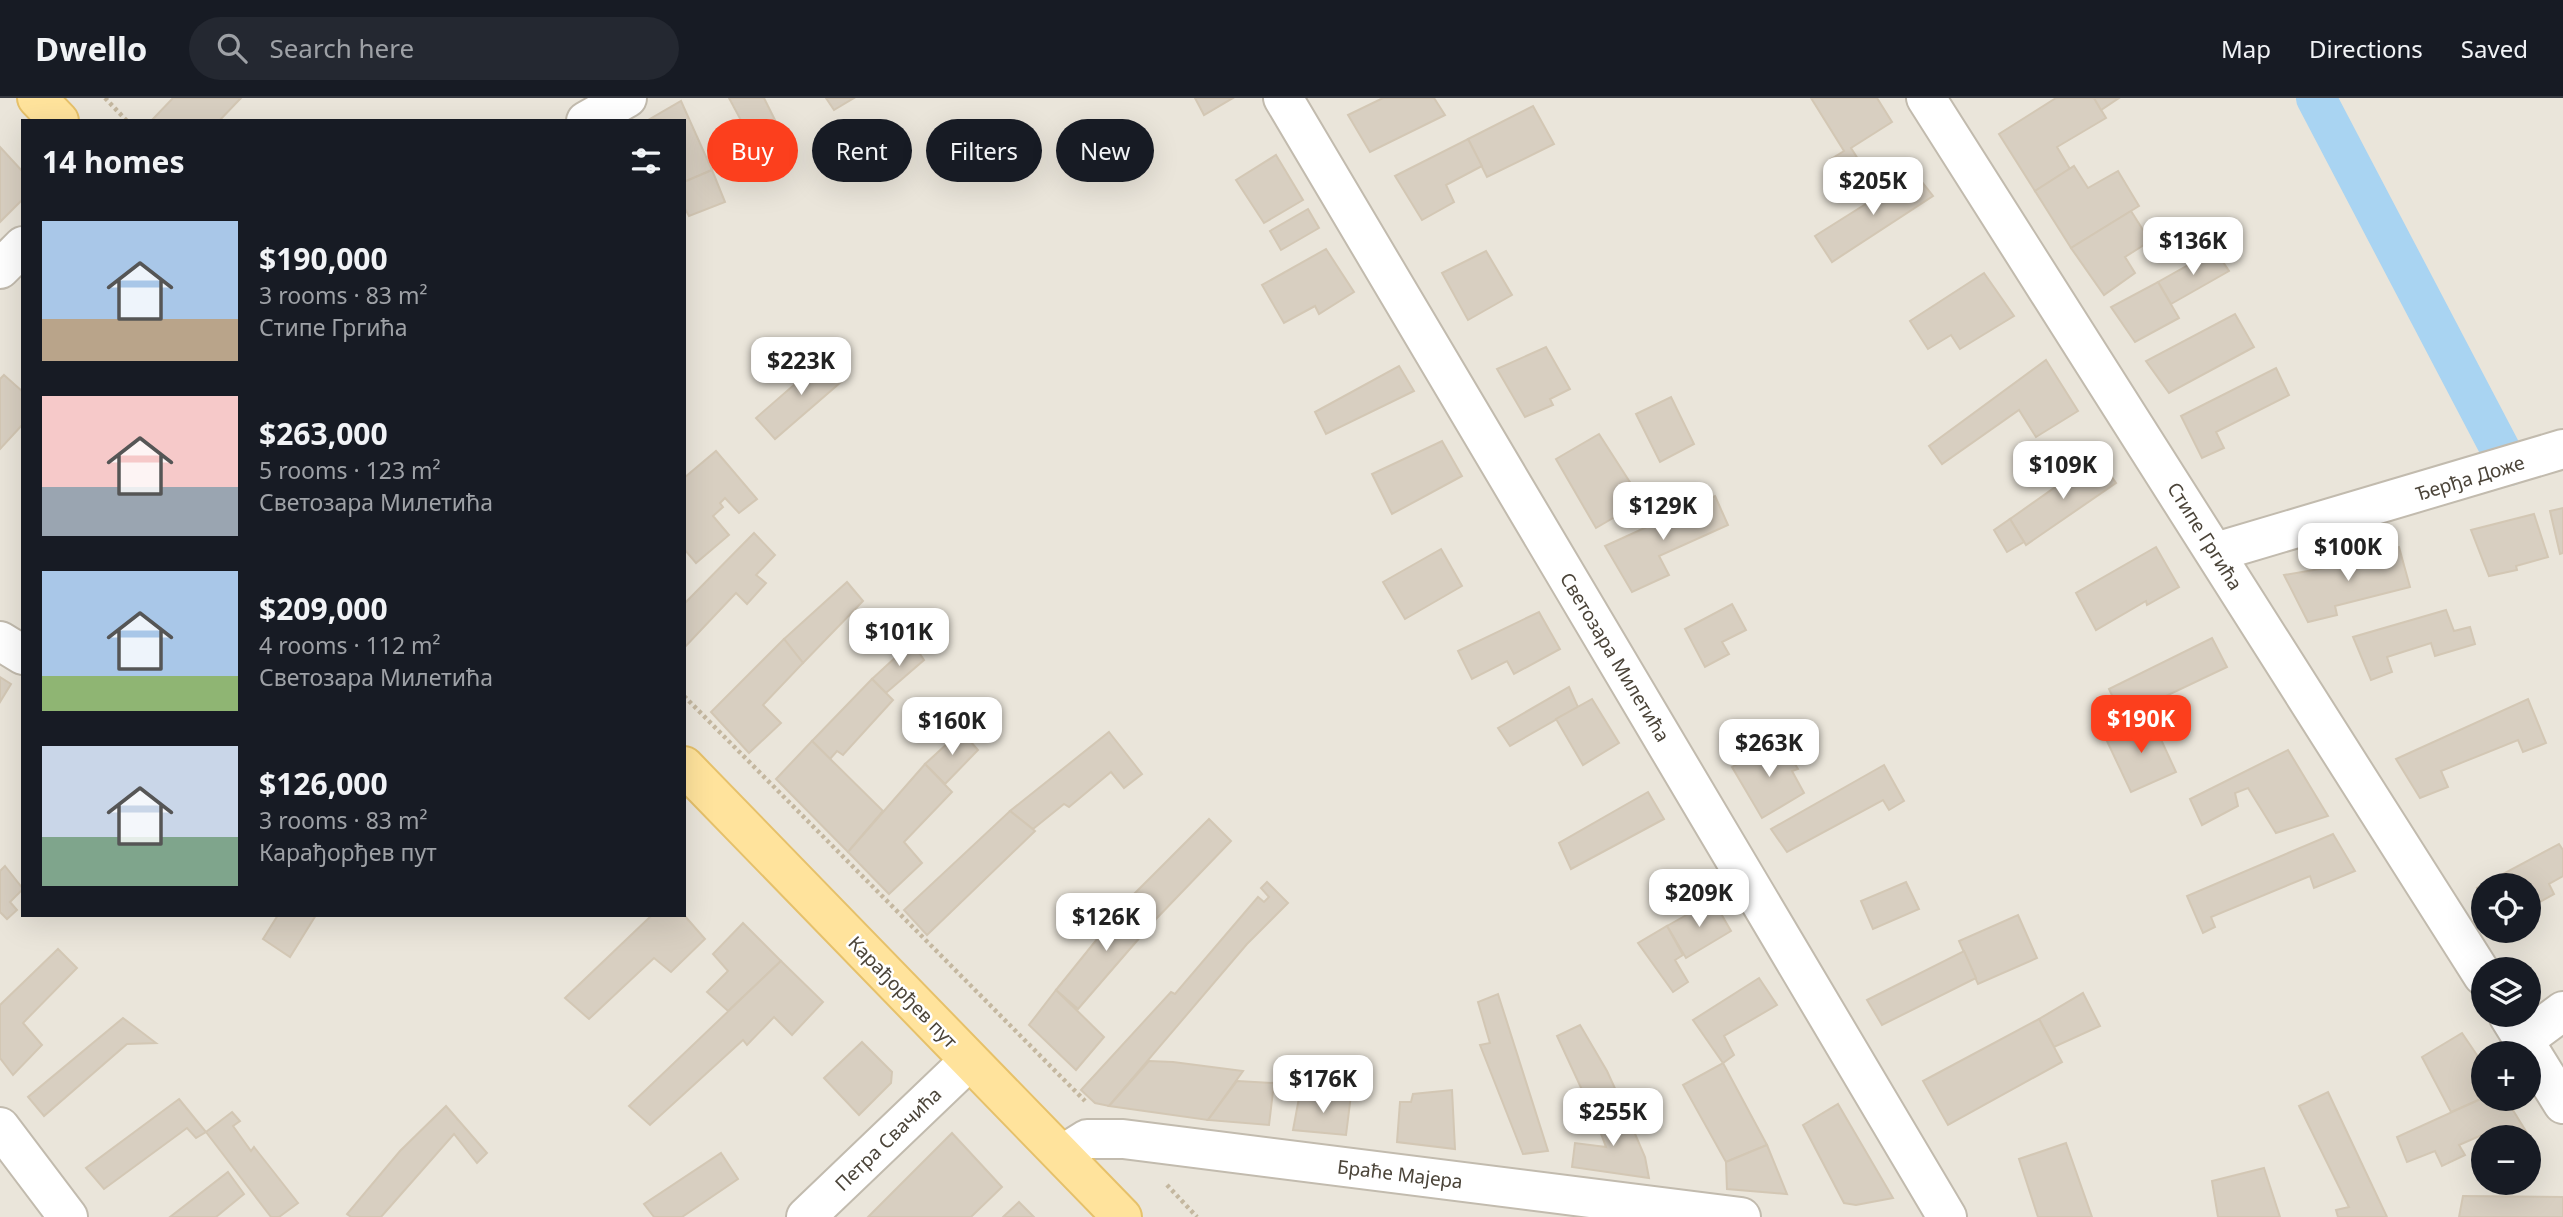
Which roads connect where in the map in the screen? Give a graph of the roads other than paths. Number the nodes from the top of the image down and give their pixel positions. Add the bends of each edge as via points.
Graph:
1 (37, 98) edge
2 (1283, 98) edge
3 (1926, 98) edge
4 (625, 99) edge
5 (57, 119) edge
6 (590, 119) edge
7 (21, 248) edge
8 (0, 270) edge
9 (2563, 449) edge
10 (2216, 552) junction
11 (0, 641) edge
12 (21, 654) edge
13 (686, 768) edge
14 (2471, 957) edge
15 (2563, 1010) edge
16 (2541, 1018) edge
17 (2516, 1027) edge
18 (969, 1061) junction
19 (2563, 1104) edge
20 (0, 1127) edge
21 (1063, 1154) junction
22 (68, 1217) edge
23 (806, 1217) edge
24 (1122, 1217) edge
25 (1741, 1217) edge
26 (1947, 1217) edge

1 - 5 main road
2 - 26 street, Светозара Милетића
3 - 10 street, Стипе Гргића
4 - 6 street
7 - 8 street
9 - 10 street, Ђерђа Доже
10 - 14 street, Стипе Гргића
11 - 12 street
13 - 18 main road, Карађорђев пут
15 - 16 street
17 - 19 street
18 - 21 main road, Карађорђев пут
18 - 23 street, Петра Свачића
20 - 22 street
21 - 24 main road, Карађорђев пут
21 - 25 street, Браће Мајера via 1087,1139 1123,1139

